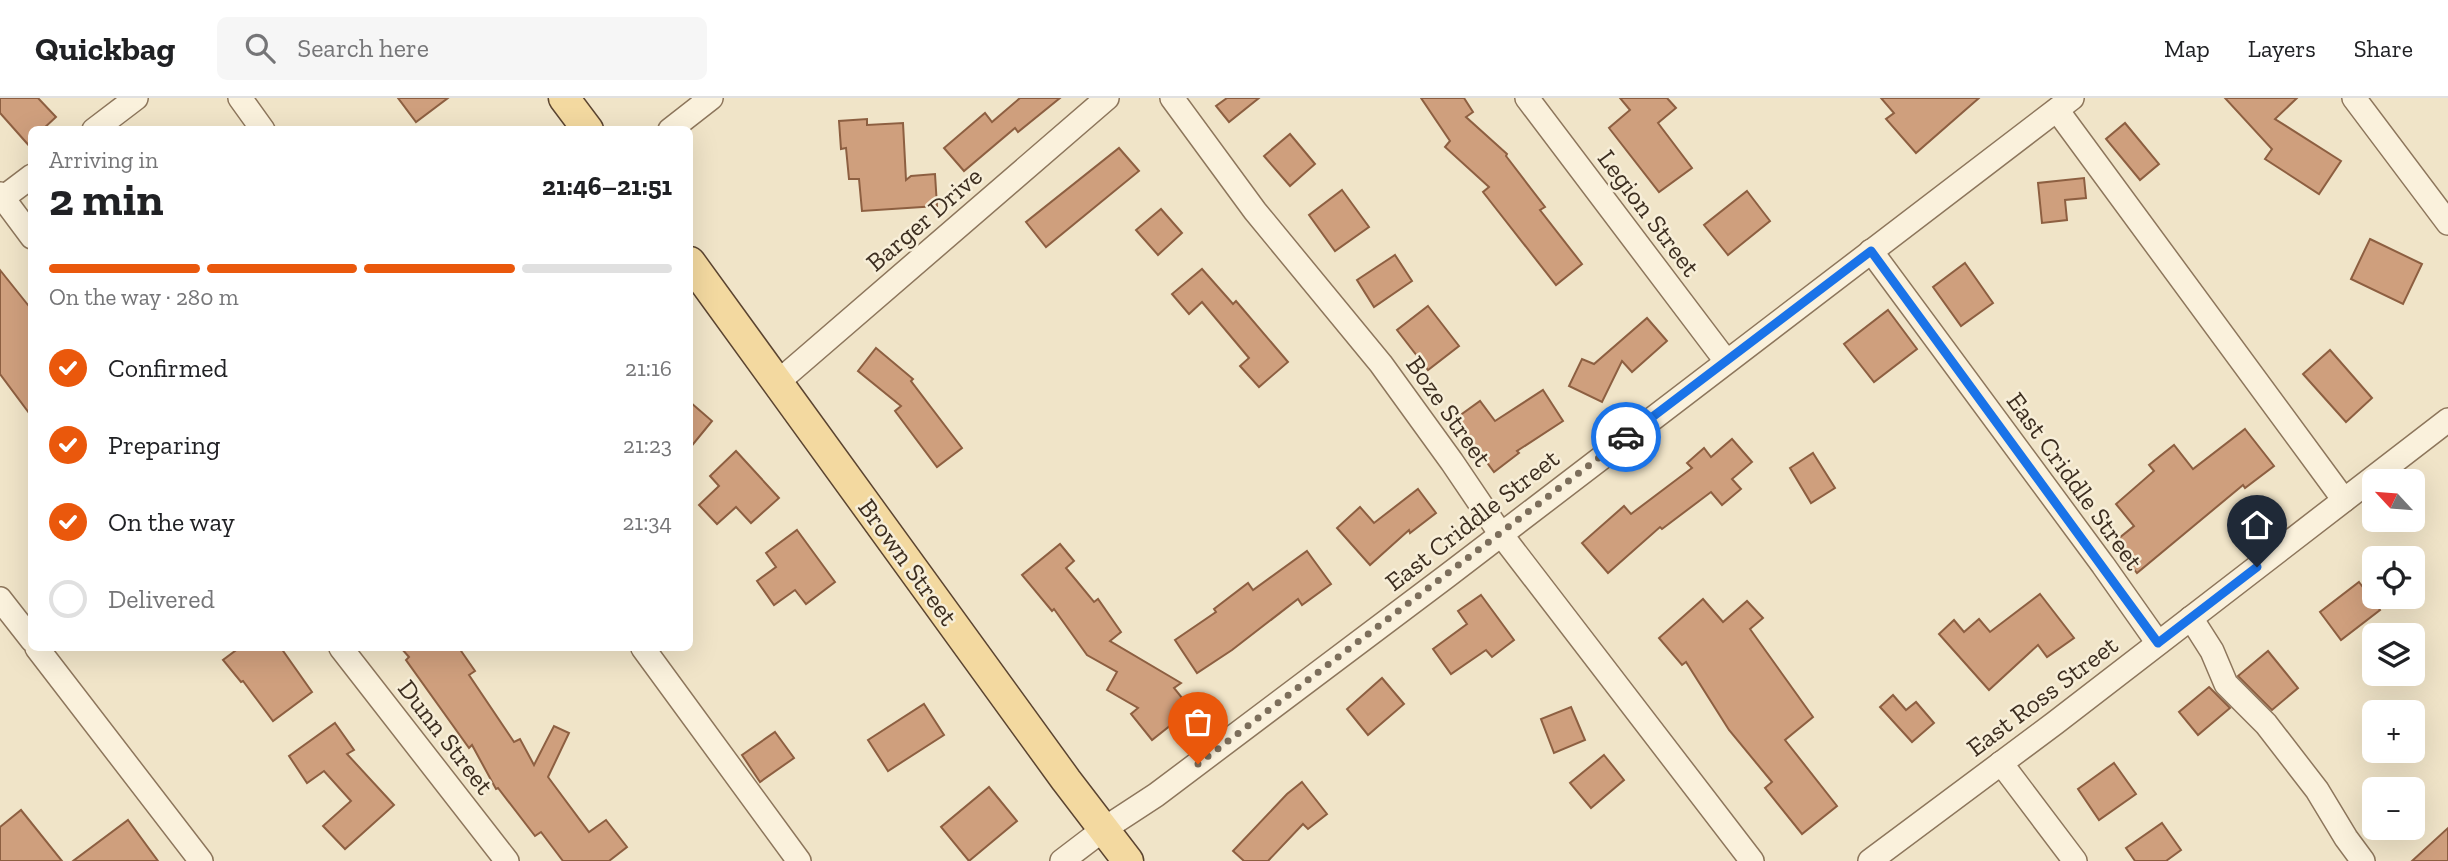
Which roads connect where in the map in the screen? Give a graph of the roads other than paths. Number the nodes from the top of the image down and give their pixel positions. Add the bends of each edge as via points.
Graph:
1 (136, 98) edge
2 (240, 98) edge
3 (564, 98) edge
4 (712, 98) edge
5 (1107, 98) edge
6 (1172, 98) edge
7 (1527, 98) edge
8 (2354, 98) edge
9 (2065, 104) edge
10 (99, 126) edge
11 (260, 126) edge
12 (585, 126) edge
13 (675, 126) edge
14 (28, 179) edge
15 (1, 197) edge
16 (2448, 223) edge
17 (28, 232) edge
18 (1871, 251) junction
19 (693, 266) edge
20 (1726, 361) junction
21 (778, 382) junction
22 (2448, 420) edge
23 (2344, 500) junction
24 (1500, 533) junction
25 (0, 598) edge
26 (2191, 618) junction
27 (28, 635) edge
28 (2158, 643) junction
29 (39, 651) edge
30 (343, 651) edge
31 (645, 651) edge
32 (2001, 763) junction
33 (1104, 829) junction
34 (201, 861) edge
35 (507, 861) edge
36 (799, 861) edge
37 (1062, 861) edge
38 (1128, 861) edge
39 (1752, 861) edge
40 (1870, 861) edge
41 (2075, 861) edge
42 (2363, 861) edge

1 - 10 street
2 - 11 street
3 - 12 main road
4 - 13 street
5 - 21 street, Barger Drive
6 - 24 street, Boze Street via 1255,211 1381,364
7 - 20 street, Legion Street
8 - 16 street
9 - 18 street, East Criddle Street
9 - 23 street
14 - 15 street
15 - 17 street
18 - 20 street, East Criddle Street
18 - 28 street, East Criddle Street
19 - 21 main road, Brown Street
20 - 24 street, East Criddle Street
21 - 33 main road, Brown Street
22 - 23 street, East Ross Street
23 - 26 street, East Ross Street
24 - 33 street, East Criddle Street via 1156,795
24 - 39 street, Boze Street
25 - 27 street
26 - 28 street, East Ross Street
26 - 42 street via 2226,684 2317,790
28 - 32 street, East Ross Street
29 - 34 street
30 - 35 street, Dunn Street
31 - 36 street
32 - 40 street, East Ross Street
32 - 41 street
33 - 37 street, East Criddle Street
33 - 38 main road, Brown Street

